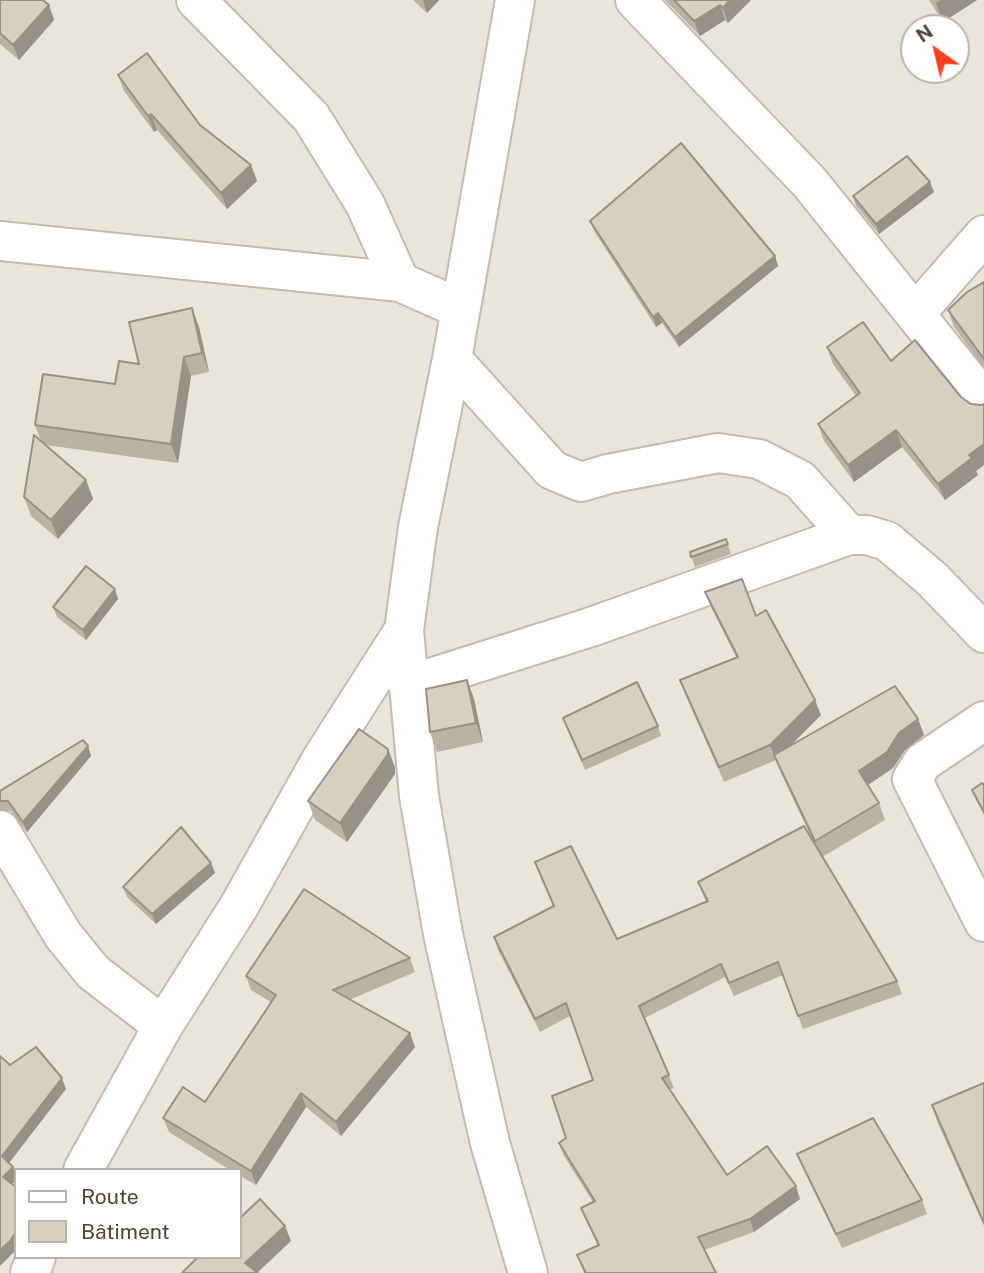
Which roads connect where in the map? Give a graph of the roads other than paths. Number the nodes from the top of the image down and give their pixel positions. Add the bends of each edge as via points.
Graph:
1 (196, 0) edge
2 (515, 0) edge
3 (635, 0) edge
4 (984, 236) edge
5 (0, 241) edge
6 (400, 282) junction
7 (458, 308) junction
8 (915, 314) junction
9 (452, 359) junction
10 (984, 400) edge
11 (849, 535) junction
12 (404, 630) junction
13 (984, 633) edge
14 (408, 685) junction
15 (984, 721) edge
16 (0, 830) edge
17 (984, 922) edge
18 (163, 1026) junction
19 (84, 1168) edge
20 (528, 1273) edge

1 - 6 street via 311,117 365,204
2 - 7 street
3 - 8 street via 810,183
4 - 8 street
5 - 6 street
6 - 7 street
7 - 9 street
8 - 10 street
9 - 11 street via 552,471 580,482 718,453 760,459 800,480
9 - 12 street via 418,527
11 - 13 street via 887,541
11 - 14 street via 590,627
12 - 14 street
12 - 18 street
14 - 20 street via 419,796 443,934 490,1143
15 - 17 street via 923,762 912,779
16 - 18 street via 63,935 93,972
18 - 19 street

